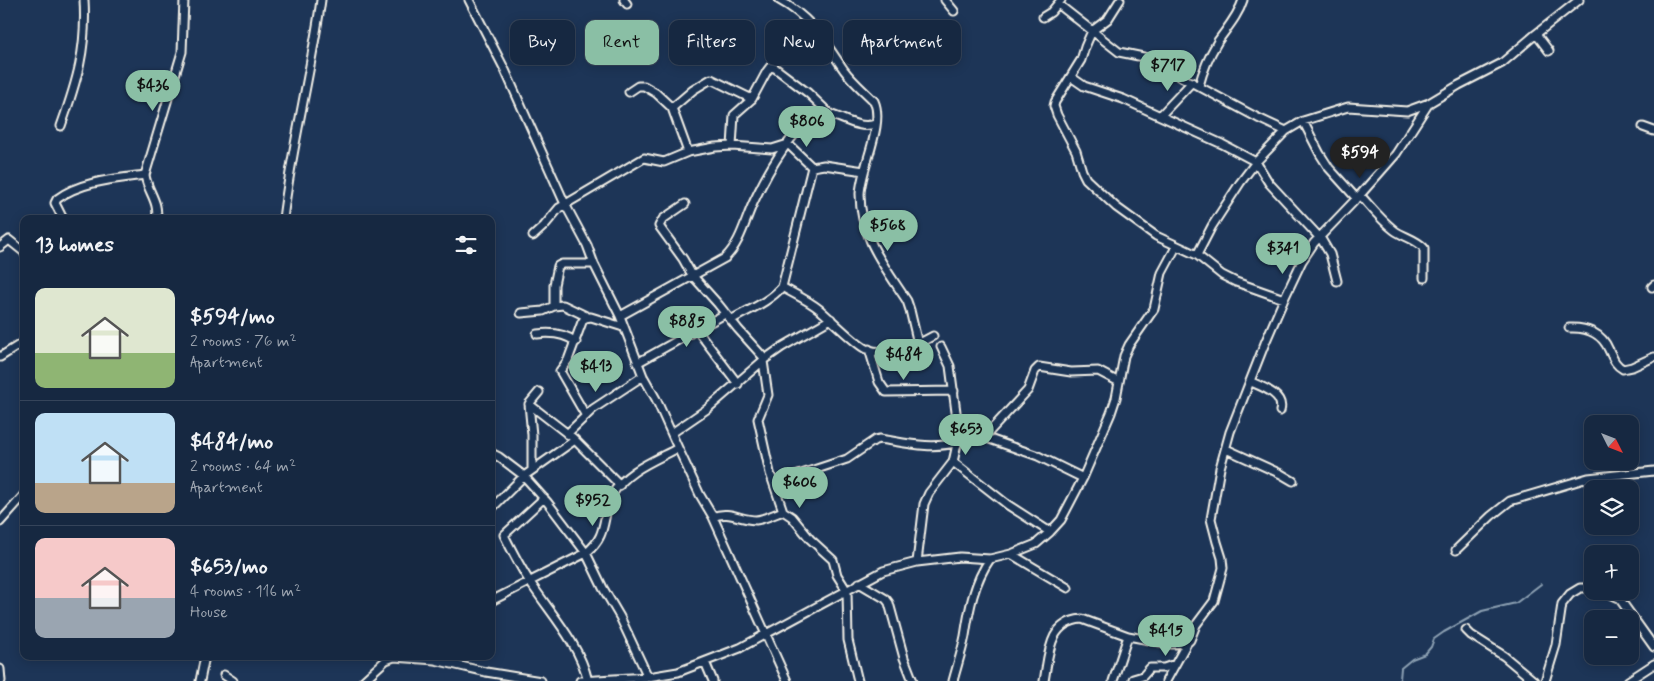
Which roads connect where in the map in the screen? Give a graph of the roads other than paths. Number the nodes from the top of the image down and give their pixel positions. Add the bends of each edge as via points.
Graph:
1 (84, 0) edge
2 (184, 0) edge
3 (321, 0) edge
4 (469, 0) edge
5 (779, 0) edge
6 (945, 0) edge
7 (1120, 0) edge
8 (1243, 0) edge
9 (1579, 0) edge
10 (1059, 2) edge
11 (954, 11) dead end
12 (1042, 16) dead end
13 (1092, 31) junction
14 (1536, 34) junction
15 (1549, 51) dead end
16 (1071, 77) junction
17 (1195, 84) junction
18 (629, 92) dead end
19 (752, 99) junction
20 (1429, 104) junction
21 (672, 108) junction
22 (829, 113) junction
23 (1160, 116) junction
24 (1302, 120) junction
25 (875, 124) junction
26 (61, 126) dead end
27 (1643, 127) dead end
28 (1286, 130) junction
29 (1654, 131) edge
30 (788, 144) junction
31 (732, 146) junction
32 (688, 152) junction
33 (1256, 162) junction
34 (812, 167) junction
35 (864, 171) junction
36 (145, 175) junction
37 (1359, 197) junction
38 (565, 204) junction
39 (685, 204) dead end
40 (60, 215) edge
41 (156, 215) edge
42 (283, 215) edge
43 (533, 236) dead end
44 (1320, 238) junction
45 (0, 247) edge
46 (1176, 247) junction
47 (20, 249) edge
48 (1197, 256) junction
49 (594, 264) junction
50 (692, 275) junction
51 (1424, 278) dead end
52 (1336, 281) dead end
53 (782, 287) junction
54 (1284, 299) junction
55 (554, 306) junction
56 (521, 313) dead end
57 (725, 314) junction
58 (588, 316) junction
59 (620, 316) junction
60 (831, 319) junction
61 (731, 320) junction
62 (623, 326) junction
63 (1569, 328) dead end
64 (697, 330) junction
65 (537, 334) dead end
66 (933, 336) dead end
67 (576, 342) junction
68 (20, 344) edge
69 (918, 344) junction
70 (941, 347) dead end
71 (869, 349) junction
72 (1, 354) edge
73 (1654, 357) edge
74 (764, 360) junction
75 (637, 363) junction
76 (643, 376) junction
77 (1119, 382) junction
78 (1250, 382) junction
79 (738, 384) junction
80 (954, 391) junction
81 (539, 392) dead end
82 (529, 404) junction
83 (1280, 411) dead end
84 (586, 416) junction
85 (959, 431) junction
86 (672, 433) junction
87 (567, 434) junction
88 (978, 435) junction
89 (575, 440) junction
90 (958, 442) junction
91 (678, 448) junction
92 (1226, 449) junction
93 (495, 455) edge
94 (953, 462) junction
95 (532, 470) junction
96 (1654, 471) edge
97 (524, 476) junction
98 (1083, 478) junction
99 (1294, 481) dead end
100 (774, 483) junction
101 (620, 485) junction
102 (544, 498) junction
103 (20, 500) edge
104 (495, 505) edge
105 (783, 511) junction
106 (713, 517) junction
107 (0, 522) edge
108 (1050, 532) junction
109 (1456, 550) dead end
110 (586, 553) junction
111 (1011, 554) junction
112 (990, 559) junction
113 (917, 562) junction
114 (529, 581) junction
115 (860, 583) junction
116 (1068, 588) dead end
117 (1584, 588) edge
118 (847, 591) junction
119 (495, 599) edge
120 (1620, 600) edge
121 (1466, 630) dead end
122 (766, 634) junction
123 (1128, 636) junction
124 (1187, 643) junction
125 (1654, 647) edge
126 (204, 660) edge
127 (386, 660) edge
128 (434, 660) edge
129 (704, 662) junction
130 (1175, 664) junction
131 (1654, 664) edge
132 (0, 669) edge
133 (224, 675) dead end
134 (648, 677) junction
135 (1133, 679) dead end
136 (0, 681) edge
137 (200, 681) edge
138 (233, 681) edge
139 (364, 681) edge
140 (541, 681) edge
141 (585, 681) edge
142 (714, 681) edge
143 (787, 681) edge
144 (858, 681) edge
145 (913, 681) edge
146 (953, 681) edge
147 (1044, 681) edge
148 (1113, 681) edge
149 (1166, 681) edge
150 (1534, 681) edge
151 (1545, 681) edge
152 (1628, 681) edge

1 - 26 street via 82,54
2 - 36 street via 182,52
3 - 42 street
4 - 38 street via 505,70
5 - 25 street via 806,18 845,71 874,101 878,114
6 - 11 street
7 - 13 street via 1108,19
8 - 17 street
9 - 14 street
10 - 12 street
10 - 13 street
13 - 16 street
13 - 17 street via 1119,52 1148,57
14 - 15 street
14 - 20 street via 1502,63
16 - 23 street via 1084,86 1124,99
16 - 46 street via 1056,97 1054,106 1082,172 1137,224
17 - 23 street
17 - 28 street
18 - 21 street via 644,86
19 - 21 street via 711,79
19 - 22 street via 766,71 772,67
19 - 31 street via 733,118
20 - 24 street via 1407,111 1348,107
20 - 37 street via 1396,154
21 - 32 street
22 - 25 street via 864,126
22 - 30 street via 815,114
23 - 33 street
24 - 28 street
24 - 37 street via 1329,168
25 - 35 street
27 - 29 street
28 - 33 street
30 - 31 street via 772,149
30 - 34 street
30 - 50 street via 764,182 737,244 726,258
31 - 32 street
32 - 38 street via 664,162 641,158
33 - 44 street via 1269,183
33 - 48 street via 1224,205
34 - 35 street via 824,164
34 - 53 street
35 - 69 street via 860,195 868,238 906,301
36 - 40 street via 74,189 56,199
36 - 41 street via 157,208
37 - 44 street
37 - 51 street via 1393,229 1421,244 1424,248
38 - 43 street
38 - 49 street
39 - 50 street via 663,219 659,226
44 - 52 street via 1330,254
44 - 54 street via 1302,261
45 - 47 street via 9,240
46 - 48 street
46 - 77 street via 1162,273 1154,309 1124,356
48 - 54 street via 1216,272 1236,282
49 - 55 street via 558,266
49 - 59 street
50 - 57 street
50 - 59 street
53 - 60 street
53 - 61 street via 766,301
54 - 78 street
55 - 56 street via 543,312
55 - 58 street via 563,305
57 - 61 street
57 - 64 street
58 - 62 street
58 - 67 street via 582,322
59 - 62 street
60 - 71 street
60 - 74 street
61 - 74 street
62 - 75 street
63 - 73 street via 1598,334 1615,363 1624,369
64 - 75 street
64 - 79 street
65 - 67 street via 565,335
66 - 69 street
67 - 84 street via 560,372
68 - 72 street
69 - 71 street via 895,350
70 - 80 street via 950,366
71 - 80 street via 879,382 886,392
74 - 79 street
74 - 100 street via 768,395 758,419
75 - 76 street
76 - 84 street
76 - 86 street
77 - 88 street via 1098,371 1071,372 1039,367 1024,396 989,432
77 - 98 street via 1111,413
78 - 83 street via 1276,396
78 - 92 street via 1236,413
79 - 86 street
80 - 85 street
81 - 82 street
82 - 87 street
82 - 95 street
84 - 87 street
85 - 88 street
85 - 90 street
86 - 91 street
87 - 89 street
88 - 98 street via 1038,456
89 - 95 street
89 - 101 street
90 - 94 street
90 - 100 street via 926,446 875,440 847,459
91 - 101 street via 630,475
91 - 106 street
92 - 99 street
92 - 124 street via 1212,520 1222,568 1214,601 1200,618
93 - 97 street
94 - 108 street via 1008,505
94 - 113 street via 924,504
95 - 97 street
96 - 109 street via 1588,478 1510,501
97 - 102 street
97 - 104 street
98 - 108 street
100 - 105 street
101 - 110 street via 612,496 604,530
102 - 110 street
102 - 114 street via 504,535
103 - 107 street
105 - 106 street via 755,520 725,514
105 - 118 street via 792,516 833,560 837,575
106 - 122 street
108 - 111 street via 1036,544
110 - 114 street
110 - 134 street
111 - 112 street
111 - 116 street
112 - 113 street via 960,557
112 - 146 street via 973,594
113 - 115 street via 883,571
114 - 119 street
114 - 141 street via 579,654
115 - 118 street
115 - 145 street via 886,599
117 - 151 street via 1570,594 1562,604 1556,645
118 - 122 street
118 - 144 street via 848,645
120 - 125 street
121 - 150 street
122 - 129 street
122 - 143 street
123 - 124 street via 1171,644
123 - 147 street via 1082,619 1069,622 1052,640
123 - 148 street
124 - 130 street
126 - 137 street
127 - 139 street
128 - 140 street
129 - 134 street via 678,672
129 - 142 street
130 - 135 street via 1150,668 1143,676
130 - 149 street
131 - 152 street
132 - 136 street
133 - 138 street
134 - 141 street

